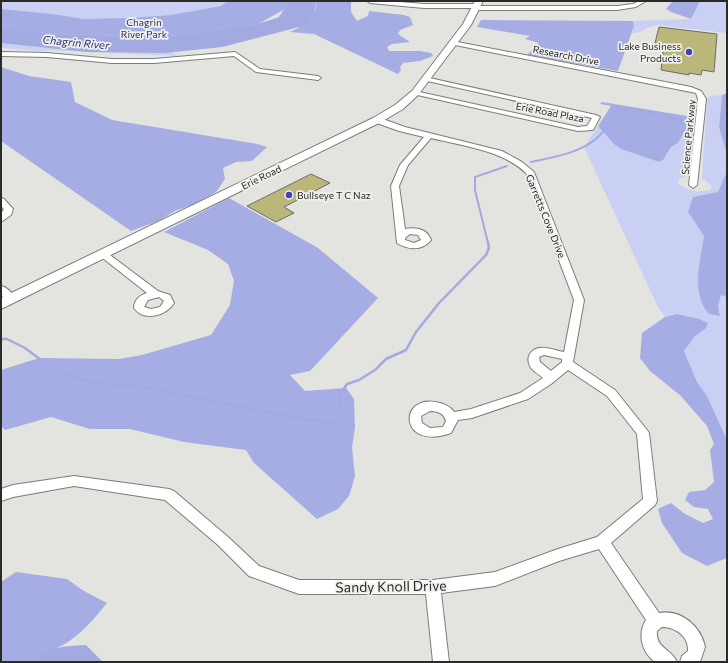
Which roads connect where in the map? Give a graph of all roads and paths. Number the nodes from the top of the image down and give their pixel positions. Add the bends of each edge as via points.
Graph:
1 (370, 1) edge
2 (552, 1) edge
3 (643, 1) edge
4 (382, 2) edge
5 (442, 4) edge
6 (476, 6) edge
7 (557, 9) junction
8 (452, 43) junction
9 (1, 54) edge
10 (318, 78) dead end
11 (425, 80) junction
12 (699, 92) joint
13 (415, 93) junction
14 (378, 120) junction
15 (429, 136) junction
16 (694, 185) dead end
17 (1, 201) edge
18 (1, 219) edge
19 (401, 234) dead end
20 (103, 254) junction
21 (1, 289) edge
22 (155, 294) dead end
23 (6, 301) edge
24 (567, 361) junction
25 (551, 377) junction
26 (451, 417) dead end
27 (1, 496) edge
28 (602, 542) junction
29 (433, 587) junction
30 (656, 621) junction
31 (441, 662) edge
32 (669, 662) edge
33 (688, 662) edge

1 - 4 street
2 - 7 street
3 - 7 street via 634,6 617,8
4 - 5 street
5 - 6 street via 454,7
6 - 7 street
6 - 8 street, Erie Road
8 - 11 street, Erie Road
8 - 12 street, Research Drive
9 - 10 street via 147,61 235,54 249,67 258,71
11 - 13 street, Erie Road
11 - 13 street, Erie Road Plaza via 596,117 590,128 578,129
12 - 16 street, Science Parkway via 702,99
13 - 14 street, Erie Road
14 - 15 street, Garretts Cove Drive
14 - 20 street, Erie Road
15 - 19 street via 408,157 396,178
15 - 24 street, Garretts Cove Drive via 499,153 513,158 530,172 579,300
17 - 18 street via 9,209
20 - 22 street
20 - 23 street, Erie Road
21 - 23 street
24 - 25 street
24 - 25 street via 543,351 534,354 537,367
24 - 28 street, Sandy Knoll Drive via 611,393 643,433 650,501
25 - 26 street via 524,396
27 - 29 street, Sandy Knoll Drive via 13,491 74,481 168,495 254,571 299,587
28 - 29 street, Sandy Knoll Drive via 558,555 495,579
28 - 30 street
29 - 31 street
30 - 32 street via 648,631 648,638 655,652
30 - 33 street via 663,619 678,622 691,633 697,648 696,654

